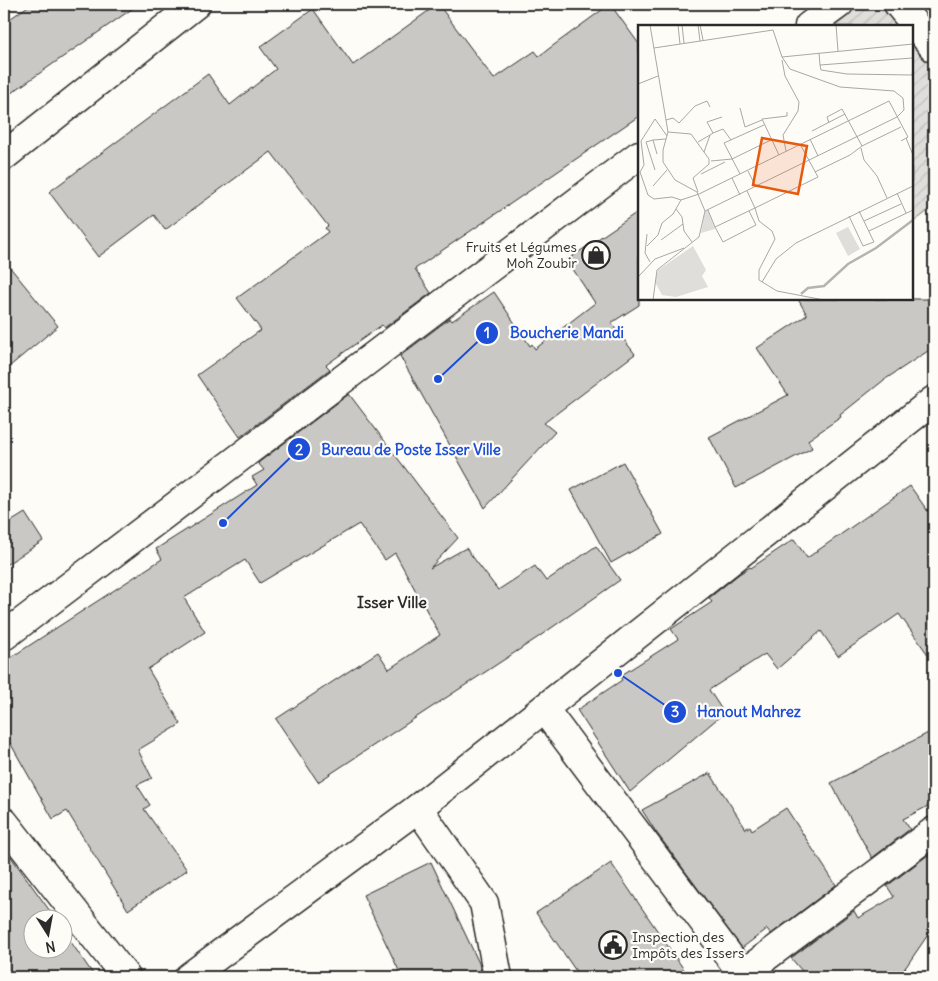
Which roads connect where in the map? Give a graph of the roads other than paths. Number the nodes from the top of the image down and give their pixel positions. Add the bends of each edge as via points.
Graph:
1 (196, 4) edge
2 (839, 4) edge
3 (898, 4) edge
4 (810, 25) edge
5 (934, 48) edge
6 (4, 156) edge
7 (638, 156) edge
8 (934, 400) edge
9 (4, 636) edge
10 (544, 709) junction
11 (418, 808) junction
12 (4, 822) edge
13 (934, 830) edge
14 (744, 976) edge
15 (126, 977) edge
16 (189, 977) edge
17 (498, 977) edge

1 - 6 street
2 - 4 street
3 - 5 street
7 - 9 street
8 - 10 street
10 - 11 street
10 - 14 street
11 - 16 street
11 - 17 street via 484,903
12 - 15 street
13 - 14 street

